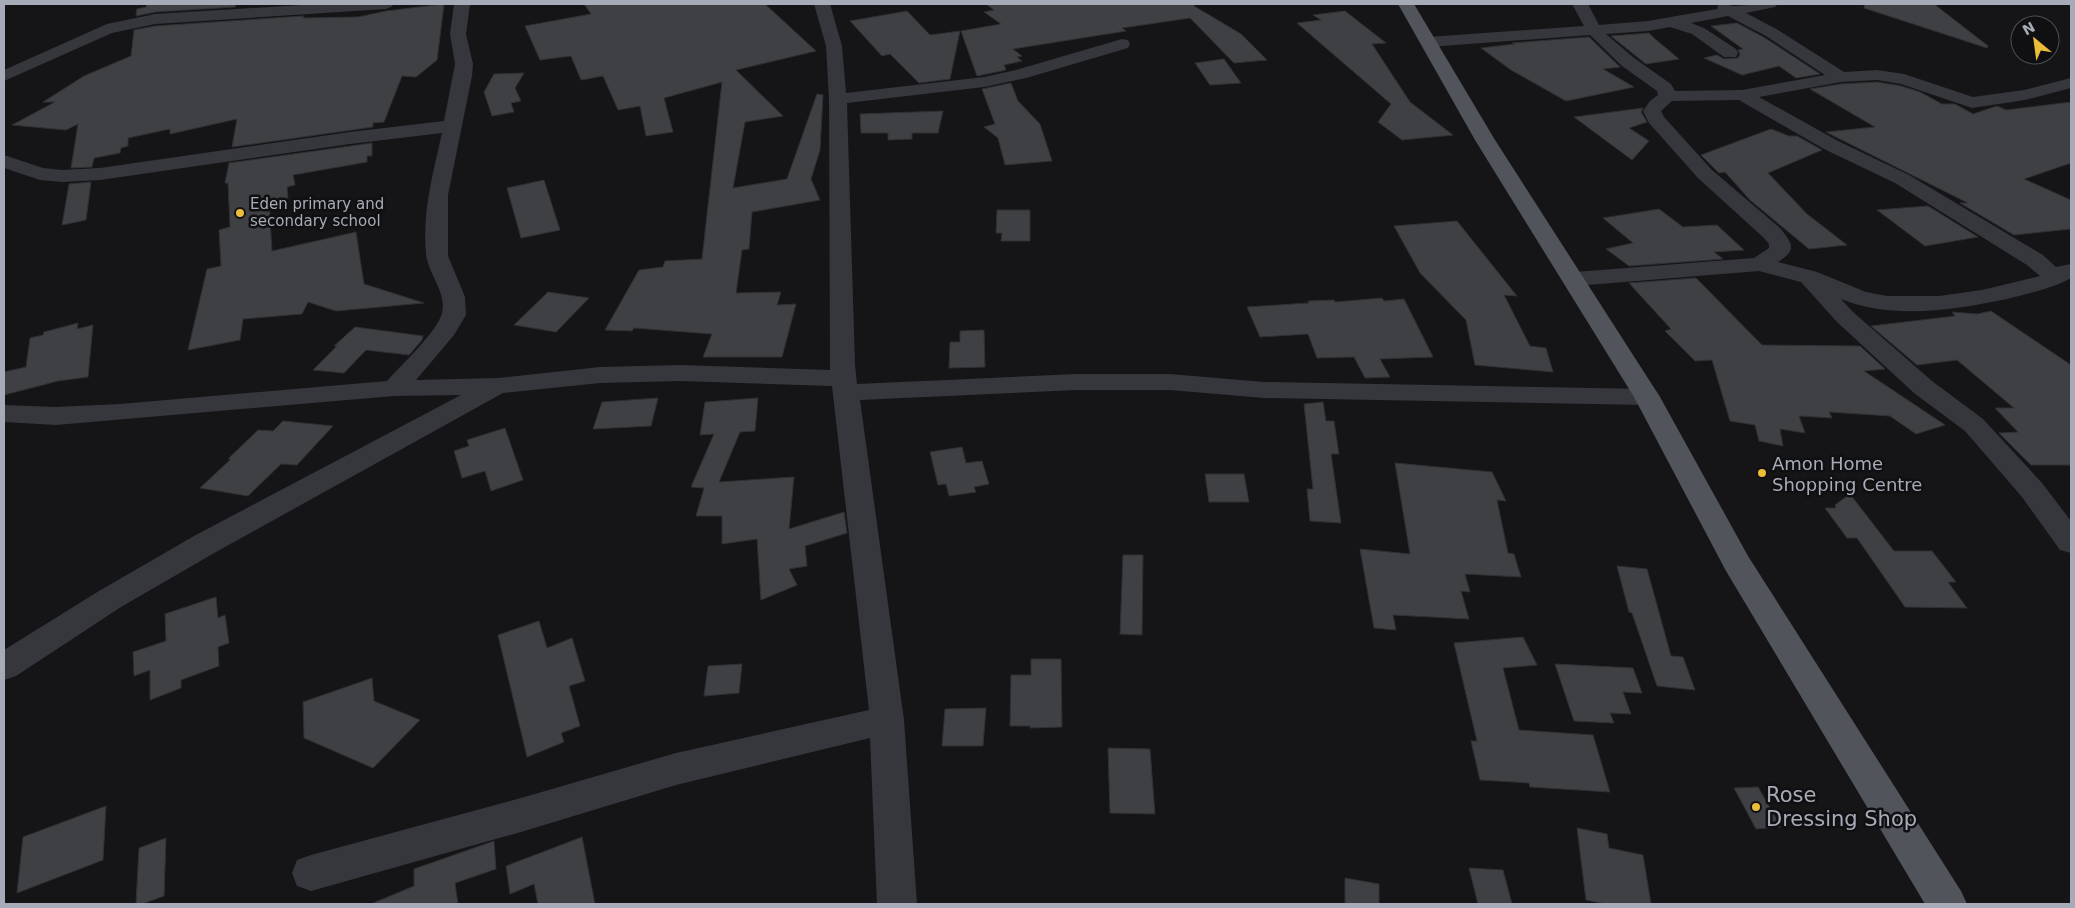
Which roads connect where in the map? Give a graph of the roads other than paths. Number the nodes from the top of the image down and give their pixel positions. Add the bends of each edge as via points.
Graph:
1 (386, 4) edge
2 (462, 4) edge
3 (822, 4) edge
4 (1406, 4) edge
5 (1580, 4) edge
6 (1713, 4) edge
7 (1770, 4) edge
8 (1732, 12) junction
9 (1675, 23) junction
10 (1596, 31) junction
11 (1428, 42) junction
12 (1122, 44) dead end
13 (52, 52) junction
14 (1730, 53) dead end
15 (14, 54) dead end
16 (4, 76) edge
17 (1841, 77) junction
18 (2071, 83) edge
19 (1742, 95) junction
20 (1668, 96) junction
21 (838, 99) junction
22 (454, 126) junction
23 (4, 160) edge
24 (1758, 264) junction
25 (2063, 273) edge
26 (1809, 277) junction
27 (1575, 280) junction
28 (498, 386) junction
29 (845, 386) junction
30 (394, 388) junction
31 (1647, 397) junction
32 (4, 414) edge
33 (2071, 542) edge
34 (4, 667) edge
35 (888, 720) junction
36 (311, 873) dead end
37 (897, 904) edge
38 (1946, 904) edge

1 - 13 street via 155,19 107,29
2 - 22 street via 458,34 464,64
3 - 21 street via 834,46
4 - 11 main road
5 - 10 street
6 - 8 street
7 - 8 street
8 - 9 street
8 - 17 street
9 - 10 street
9 - 14 street via 1698,31
10 - 11 street
10 - 20 street via 1628,62 1665,88
11 - 27 main road
12 - 21 street via 995,80 926,91
13 - 15 street
13 - 16 street
17 - 18 street via 1890,76 1972,103 2025,95
17 - 19 street
19 - 20 street
19 - 25 street via 1830,145 1933,196 2035,260
20 - 24 street via 1652,111 1656,119 1704,174 1736,199 1780,242 1780,251
21 - 29 street
22 - 23 street via 100,174 40,174
22 - 30 street via 438,195 437,240 437,256 455,306 454,315 424,356
24 - 26 street
24 - 27 street
25 - 26 street via 2045,283 1939,303 1888,303 1860,298
26 - 33 street via 1845,317 1923,387 1974,425 2032,490
27 - 31 main road
28 - 29 street via 600,375 680,373
28 - 30 street
28 - 34 street via 205,544
29 - 31 street via 1170,382 1264,390
29 - 35 street
30 - 32 street via 120,412 56,416
31 - 38 main road via 1737,563
35 - 36 street via 676,769
35 - 37 street

